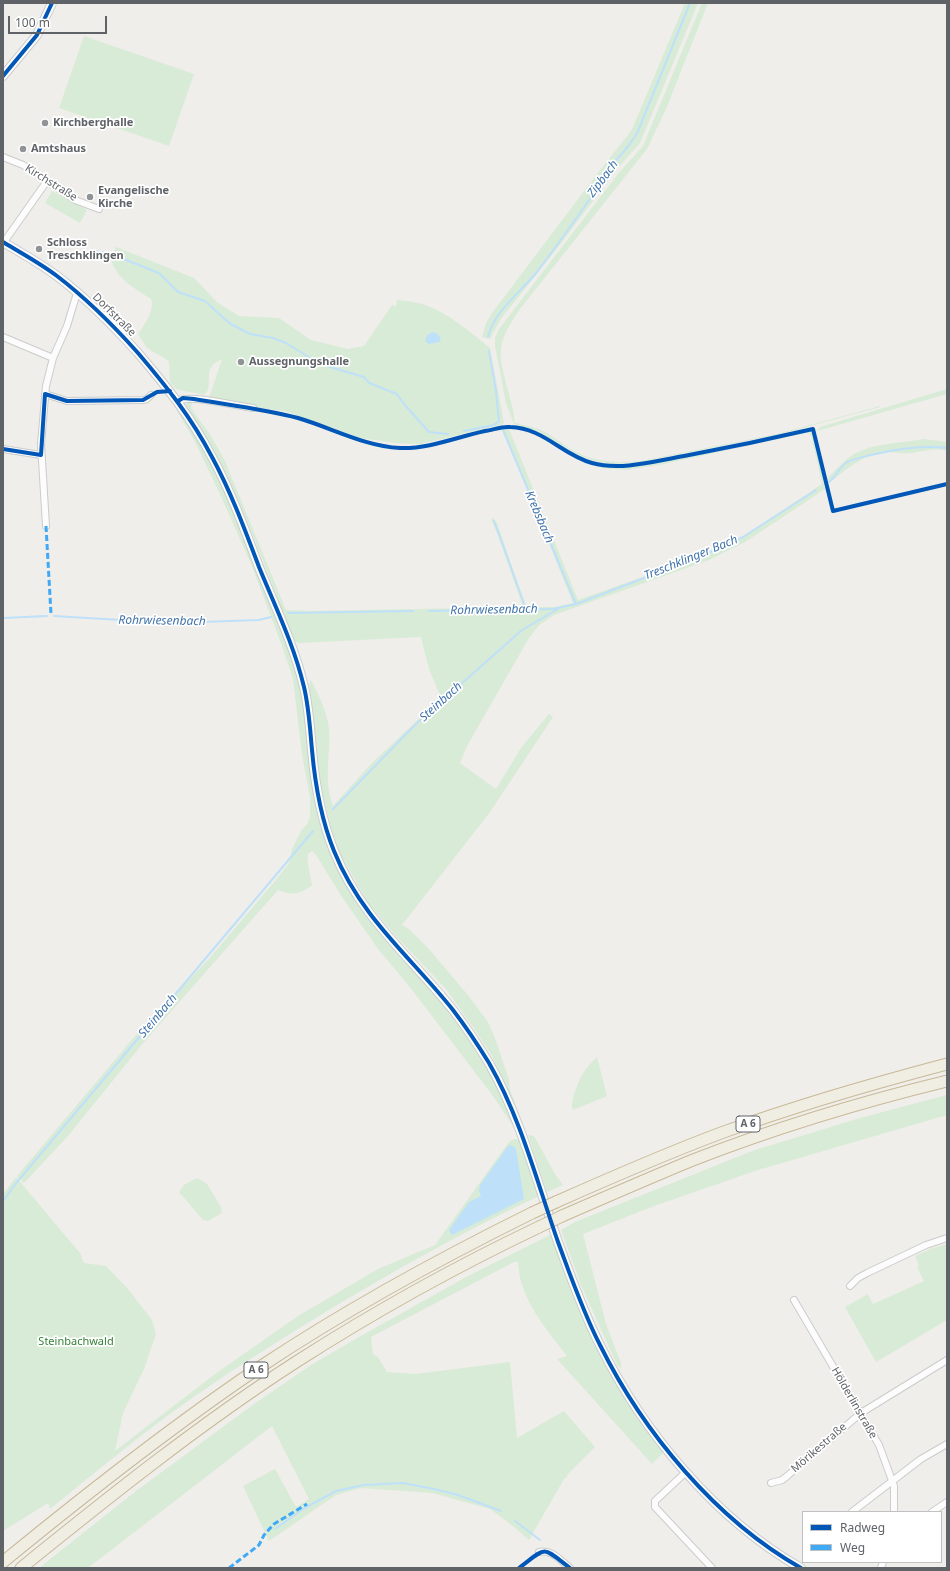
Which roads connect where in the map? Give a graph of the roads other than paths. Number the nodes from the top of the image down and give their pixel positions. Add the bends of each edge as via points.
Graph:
1 (52, 3) edge
2 (3, 76) edge
3 (3, 156) edge
4 (47, 182) junction
5 (99, 209) dead end
6 (3, 242) edge
7 (77, 292) junction
8 (3, 337) edge
9 (53, 358) junction
10 (46, 394) junction
11 (151, 395) dead end
12 (178, 401) junction
13 (253, 408) dead end
14 (3, 449) edge
15 (41, 455) junction
16 (46, 526) dead end
17 (947, 1064) edge
18 (947, 1081) edge
19 (947, 1238) edge
20 (850, 1286) dead end
21 (794, 1300) dead end
22 (947, 1360) edge
23 (861, 1413) junction
24 (947, 1444) edge
25 (686, 1472) junction
26 (892, 1480) junction
27 (771, 1483) dead end
28 (947, 1502) edge
29 (853, 1511) edge
30 (894, 1511) edge
31 (934, 1511) edge
32 (539, 1552) dead end
33 (3, 1562) edge
34 (21, 1568) edge
35 (570, 1568) edge
36 (712, 1568) edge
37 (801, 1568) edge

1 - 2 street via 37,35
3 - 4 street, Kirchstraße via 24,166
4 - 5 street, Kirchstraße via 75,200
4 - 6 street
6 - 7 street, Dorfstraße via 55,274
7 - 9 street via 67,326
7 - 12 street, Dorfstraße via 100,312
8 - 9 street
9 - 10 street
10 - 11 street via 67,401 143,400
10 - 15 street
12 - 13 street via 183,398 194,399
12 - 25 street, Dorfstraße via 210,453 228,489 299,670 308,708 314,774 322,812 326,830 342,870 376,924 452,1010 489,1064 522,1134 556,1237 583,1309 601,1348 632,1402
14 - 15 street
15 - 16 street
17 - 33 highway, A 6, bridge via 851,1090 733,1129 627,1170 532,1212 392,1286 265,1364 160,1438
18 - 34 highway, A 6, bridge via 848,1108 754,1138 562,1216 472,1260 295,1362 242,1398 151,1465
19 - 20 street via 866,1273
21 - 23 street, Hölderlinstraße
22 - 23 street, Mörikestraße
23 - 26 street, Hölderlinstraße via 879,1444
23 - 27 street, Mörikestraße via 786,1477
24 - 26 street
25 - 36 street via 654,1501 655,1507
25 - 37 street, Dorfstraße via 737,1523
26 - 29 street
26 - 30 street, Hölderlinstraße
28 - 31 street
32 - 35 street via 549,1552

